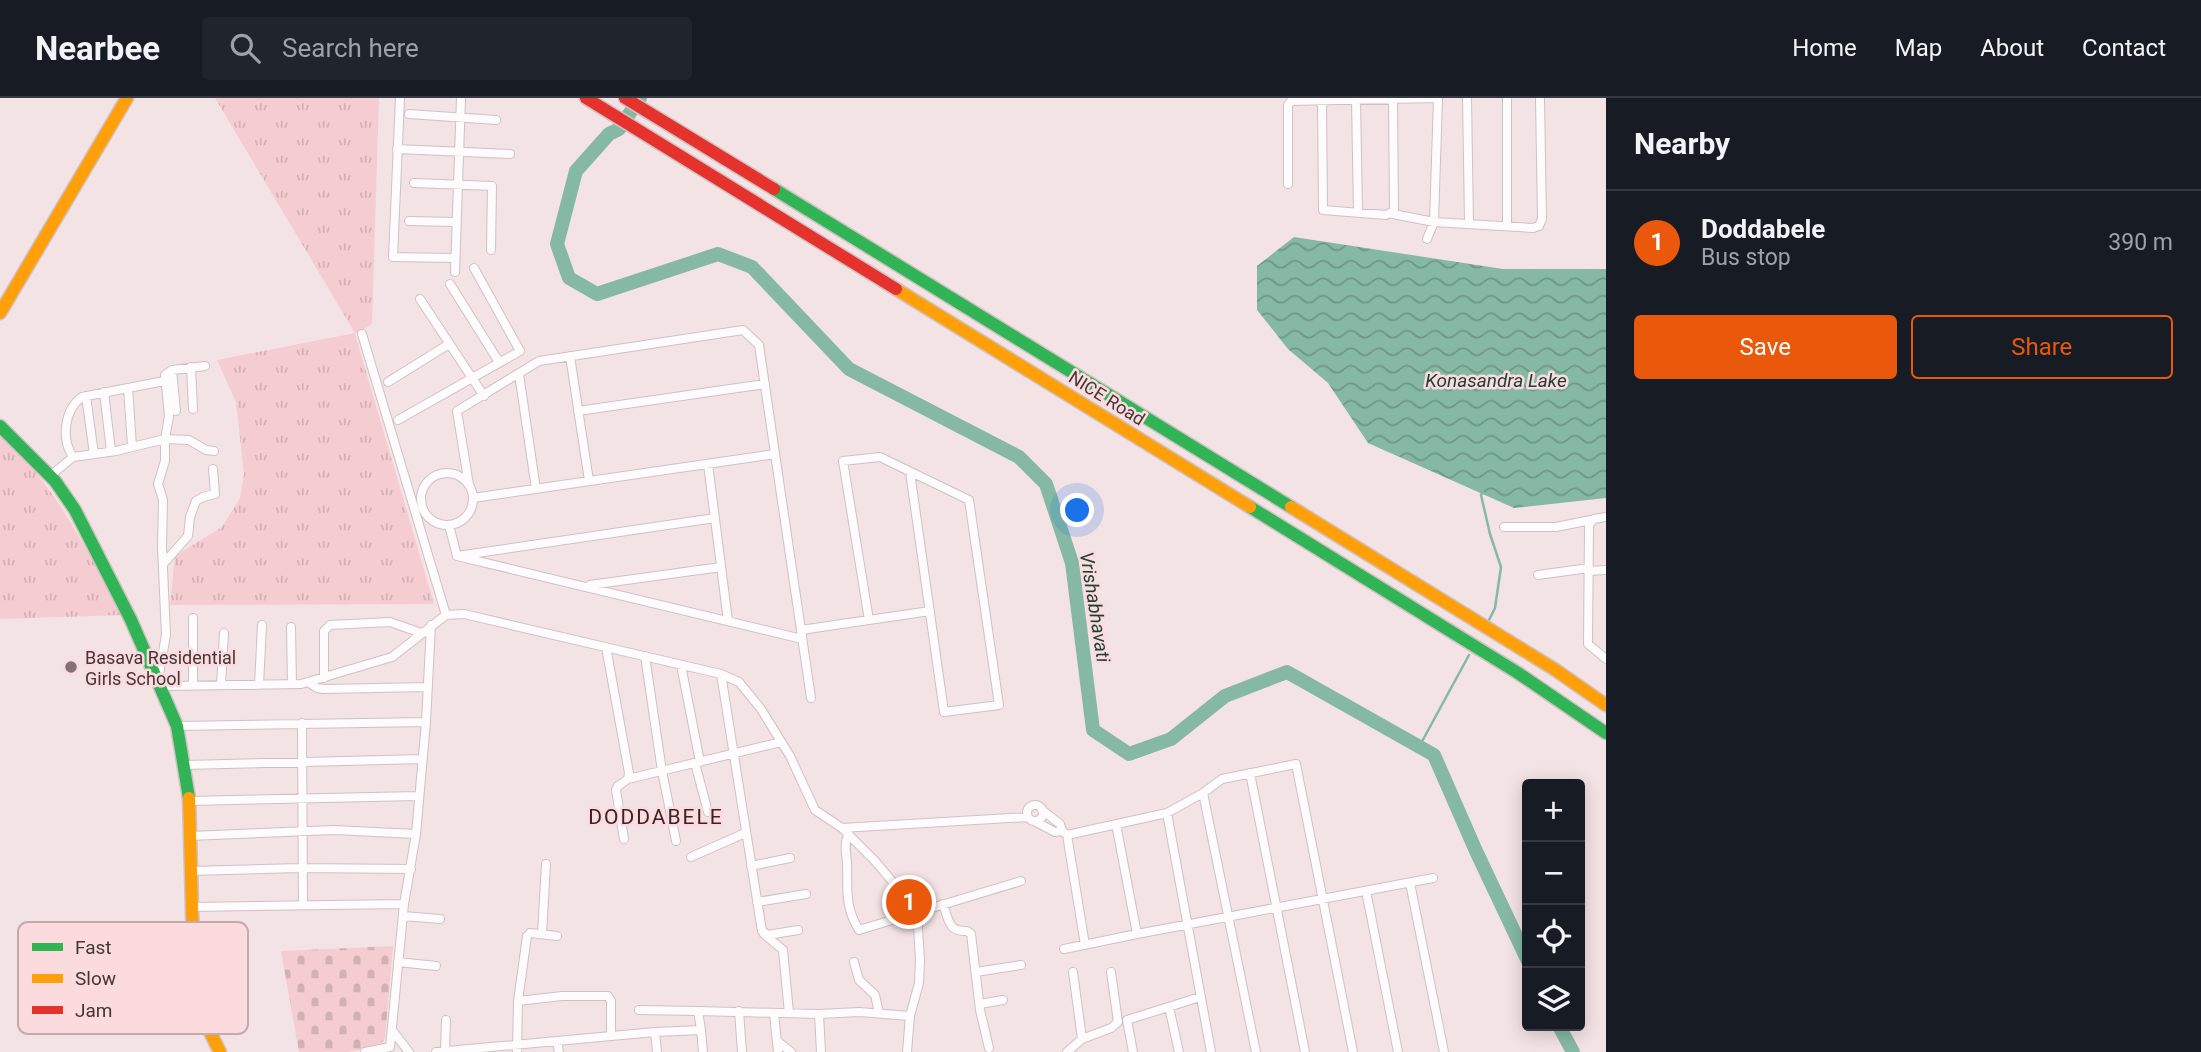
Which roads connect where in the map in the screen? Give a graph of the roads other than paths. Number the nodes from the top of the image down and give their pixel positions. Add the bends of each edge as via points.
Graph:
1 (127, 98) edge
2 (400, 98) edge
3 (461, 98) edge
4 (625, 98) edge
5 (1438, 98) edge
6 (1467, 98) edge
7 (1507, 98) edge
8 (1540, 98) edge
9 (588, 99) edge
10 (1393, 99) edge
11 (1322, 100) junction
12 (1356, 100) edge
13 (410, 114) dead end
14 (459, 117) junction
15 (496, 120) dead end
16 (397, 149) junction
17 (457, 152) junction
18 (510, 154) dead end
19 (414, 183) dead end
20 (1288, 184) dead end
21 (456, 185) junction
22 (1358, 212) junction
23 (1393, 214) junction
24 (409, 221) dead end
25 (455, 222) junction
26 (1434, 222) junction
27 (1469, 223) junction
28 (1507, 226) junction
29 (1427, 240) dead end
30 (491, 250) dead end
31 (455, 258) junction
32 (474, 268) dead end
33 (455, 272) dead end
34 (450, 284) dead end
35 (420, 299) dead end
36 (0, 313) edge
37 (362, 334) dead end
38 (449, 344) junction
39 (570, 356) junction
40 (499, 362) junction
41 (205, 366) dead end
42 (191, 367) junction
43 (172, 370) junction
44 (519, 374) junction
45 (471, 378) junction
46 (164, 381) junction
47 (387, 383) dead end
48 (765, 384) junction
49 (128, 388) junction
50 (104, 392) junction
51 (86, 396) junction
52 (484, 396) junction
53 (193, 409) dead end
54 (176, 411) dead end
55 (579, 411) junction
56 (398, 420) dead end
57 (0, 426) edge
58 (165, 439) junction
59 (132, 446) junction
60 (111, 451) junction
61 (214, 451) dead end
62 (94, 454) junction
63 (775, 454) junction
64 (73, 457) junction
65 (708, 464) junction
66 (213, 468) dead end
67 (910, 472) junction
68 (50, 476) junction
69 (589, 481) junction
70 (408, 485) junction
71 (469, 485) junction
72 (425, 486) junction
73 (536, 489) junction
74 (473, 498) junction
75 (1606, 517) edge
76 (715, 518) junction
77 (433, 520) junction
78 (1591, 520) junction
79 (449, 525) junction
80 (419, 526) junction
81 (1504, 527) dead end
82 (457, 556) junction
83 (163, 564) junction
84 (721, 567) junction
85 (1589, 570) junction
86 (1606, 570) edge
87 (1538, 575) dead end
88 (584, 586) junction
89 (930, 611) junction
90 (446, 615) junction
91 (193, 618) dead end
92 (869, 620) junction
93 (729, 621) junction
94 (262, 625) dead end
95 (431, 625) junction
96 (291, 627) dead end
97 (224, 633) dead end
98 (421, 633) junction
99 (802, 634) junction
100 (606, 647) junction
101 (645, 656) junction
102 (1606, 659) edge
103 (681, 665) junction
104 (721, 674) junction
105 (324, 678) junction
106 (308, 681) junction
107 (159, 683) junction
108 (292, 684) junction
109 (193, 685) junction
110 (221, 685) junction
111 (259, 685) junction
112 (428, 687) junction
113 (811, 698) dead end
114 (1606, 705) edge
115 (426, 722) junction
116 (302, 723) junction
117 (177, 726) junction
118 (1606, 733) edge
119 (781, 742) junction
120 (732, 755) junction
121 (423, 759) junction
122 (302, 762) junction
123 (698, 762) junction
124 (185, 765) junction
125 (662, 771) junction
126 (1250, 773) junction
127 (628, 779) junction
128 (1203, 793) junction
129 (418, 796) junction
130 (302, 798) junction
131 (189, 801) junction
132 (1042, 810) junction
133 (708, 812) dead end
134 (1167, 813) junction
135 (1031, 819) junction
136 (1116, 824) junction
137 (302, 831) junction
138 (845, 831) junction
139 (745, 833) junction
140 (1065, 833) junction
141 (416, 834) junction
142 (190, 836) junction
143 (624, 839) dead end
144 (676, 841) dead end
145 (691, 857) dead end
146 (790, 858) dead end
147 (546, 864) dead end
148 (751, 866) junction
149 (303, 868) junction
150 (411, 869) junction
151 (191, 872) junction
152 (1433, 878) dead end
153 (1021, 881) dead end
154 (1410, 883) junction
155 (1366, 891) junction
156 (806, 894) dead end
157 (1323, 900) junction
158 (757, 902) junction
159 (404, 904) junction
160 (943, 904) junction
161 (303, 905) junction
162 (191, 907) junction
163 (1277, 907) junction
164 (917, 911) junction
165 (403, 916) junction
166 (1230, 918) junction
167 (440, 919) dead end
168 (192, 922) edge
169 (1186, 925) junction
170 (798, 930) dead end
171 (542, 934) junction
172 (764, 934) junction
173 (1137, 934) junction
174 (556, 936) dead end
175 (1085, 945) junction
176 (1064, 949) dead end
177 (398, 962) junction
178 (854, 962) dead end
179 (436, 965) dead end
180 (1021, 965) dead end
181 (975, 972) junction
182 (1073, 972) dead end
183 (1111, 972) dead end
184 (1200, 997) junction
185 (1003, 1000) dead end
186 (518, 1001) junction
187 (980, 1004) junction
188 (1169, 1007) junction
189 (639, 1010) dead end
190 (698, 1011) junction
191 (739, 1012) junction
192 (789, 1013) junction
193 (879, 1013) junction
194 (774, 1014) junction
195 (819, 1014) junction
196 (910, 1016) junction
197 (446, 1020) dead end
198 (391, 1030) junction
199 (701, 1030) junction
200 (655, 1032) junction
201 (211, 1034) edge
202 (611, 1036) junction
203 (1082, 1039) junction
204 (557, 1041) junction
205 (777, 1041) junction
206 (517, 1048) edge
207 (989, 1048) dead end
208 (1077, 1049) edge
209 (445, 1051) edge
210 (463, 1051) edge
211 (220, 1052) edge
212 (365, 1052) edge
213 (409, 1052) edge
214 (436, 1052) edge
215 (559, 1052) edge
216 (657, 1052) edge
217 (703, 1052) edge
218 (741, 1052) edge
219 (778, 1052) edge
220 (791, 1052) edge
221 (821, 1052) edge
222 (907, 1052) edge
223 (1067, 1052) edge
224 (1133, 1052) edge
225 (1179, 1052) edge
226 (1210, 1052) edge
227 (1256, 1052) edge
228 (1305, 1052) edge
229 (1353, 1052) edge
230 (1398, 1052) edge
231 (1444, 1052) edge

1 - 36 main road
2 - 16 street
3 - 14 street
4 - 114 main road, NICE Road
5 - 10 street
5 - 26 street
6 - 27 street
7 - 28 street
8 - 28 street via 1542,219 1533,228
9 - 118 main road, NICE Road via 1494,658
10 - 12 street
10 - 23 street
11 - 12 street
11 - 20 street via 1289,103
11 - 22 street via 1323,210
12 - 22 street
13 - 14 street
14 - 15 street
14 - 17 street
16 - 17 street
16 - 31 street via 393,257
17 - 18 street
17 - 21 street
19 - 21 street
21 - 25 street
21 - 30 street via 492,186
22 - 23 street
23 - 26 street
24 - 25 street
25 - 31 street
26 - 27 street
26 - 29 street
27 - 28 street
31 - 33 street
32 - 40 street via 520,351
34 - 40 street
35 - 38 street
37 - 70 street
38 - 45 street
38 - 47 street
39 - 44 street via 539,361
39 - 48 street via 743,330 759,345
39 - 55 street
40 - 45 street
41 - 42 street
42 - 43 street
42 - 53 street
43 - 46 street
43 - 54 street
44 - 52 street
44 - 73 street
45 - 52 street
45 - 56 street
46 - 49 street
46 - 58 street via 169,416
48 - 55 street
48 - 63 street
49 - 50 street
49 - 59 street
50 - 51 street
50 - 60 street
51 - 62 street
51 - 64 street via 78,400 66,421
52 - 71 street via 457,411
55 - 69 street
57 - 68 main road
58 - 59 street
58 - 61 street via 189,440
58 - 83 street via 158,484 163,500
59 - 60 street
60 - 62 street
62 - 64 street
63 - 65 street
63 - 99 street
64 - 68 street
65 - 69 street
65 - 76 street
66 - 83 street via 215,494 197,502 188,536
67 - 89 street
67 - 89 street via 969,500 999,705 944,712
67 - 92 street via 880,457 844,461
68 - 107 main road via 75,509
69 - 73 street
70 - 72 street
70 - 80 street
71 - 72 street via 461,477 445,473
71 - 74 street
72 - 77 street via 422,505
73 - 74 street
74 - 79 street via 468,515
75 - 78 street
76 - 82 street
76 - 84 street
77 - 79 street
77 - 80 street
78 - 81 street via 1556,527
78 - 85 street
79 - 82 street
80 - 90 street
82 - 88 street
83 - 107 street via 166,635
84 - 88 street
84 - 93 street
85 - 86 street
85 - 87 street
85 - 102 street via 1588,644
88 - 93 street
89 - 92 street
90 - 95 street
90 - 100 street via 464,614
91 - 109 street
92 - 99 street
93 - 99 street
94 - 111 street
95 - 98 street
95 - 112 street
96 - 108 street
97 - 110 street
98 - 105 street via 392,657
98 - 105 street via 390,622 330,625 324,631
99 - 113 street
100 - 101 street
100 - 127 street
101 - 103 street
101 - 125 street
103 - 104 street
103 - 123 street
104 - 119 street via 739,682
104 - 120 street
105 - 106 street
106 - 108 street
106 - 112 street via 324,689
107 - 109 street
107 - 117 main road
108 - 111 street
109 - 110 street
110 - 111 street
112 - 115 street
115 - 116 street
115 - 121 street
116 - 117 street
116 - 122 street
117 - 124 main road
119 - 120 street
119 - 138 street via 815,810
120 - 123 street
120 - 139 street
121 - 122 street
121 - 129 street
122 - 124 street
122 - 130 street
123 - 125 street
123 - 133 street
124 - 131 main road
125 - 127 street
125 - 144 street
126 - 128 street via 1222,779
126 - 157 street via 1296,764
126 - 163 street
127 - 143 street via 616,790
128 - 134 street
128 - 166 street
129 - 130 street
129 - 141 street
130 - 131 street
130 - 137 street
131 - 142 main road
132 - 135 street via 1041,818
132 - 135 street via 1032,806 1027,812
132 - 140 street
134 - 136 street
134 - 169 street
135 - 138 street
135 - 140 street
136 - 140 street
136 - 173 street
137 - 141 street
137 - 142 street
137 - 149 street
138 - 164 street
138 - 164 street via 845,890 859,930
139 - 145 street
139 - 148 street
140 - 175 street
141 - 150 street
142 - 151 main road
146 - 148 street
147 - 171 street
148 - 158 street
149 - 150 street
149 - 151 street
149 - 161 street
150 - 159 street
151 - 162 main road
152 - 154 street
153 - 160 street
154 - 155 street
154 - 231 street
155 - 157 street
155 - 230 street
156 - 158 street
157 - 163 street
157 - 229 street
158 - 172 street
159 - 161 street
159 - 165 street
160 - 164 street
160 - 181 street via 953,929 971,934
161 - 162 street
162 - 168 main road
163 - 166 street
163 - 228 street
164 - 196 street via 919,983
165 - 167 street
165 - 177 street
166 - 169 street
166 - 227 street
169 - 173 street
169 - 184 street
170 - 172 street
171 - 174 street
171 - 186 street via 527,936
172 - 192 street via 783,950
173 - 175 street
175 - 176 street
177 - 179 street
177 - 198 street
178 - 193 street via 859,980 875,995
180 - 181 street
181 - 187 street
182 - 203 street
183 - 203 street via 1118,1022
184 - 188 street
184 - 226 street
185 - 187 street
186 - 202 street via 604,995 611,1002
186 - 206 street
187 - 207 street
188 - 224 street via 1127,1020
188 - 225 street
189 - 190 street
190 - 191 street
190 - 199 street
191 - 194 street
191 - 218 street
192 - 194 street
192 - 195 street
193 - 195 street
193 - 196 street
194 - 205 street
195 - 221 street
196 - 222 street
197 - 209 street
198 - 212 street via 390,1047
198 - 213 street
199 - 200 street
199 - 217 street
200 - 202 street
200 - 216 street
201 - 211 main road
202 - 204 street
203 - 208 street
204 - 206 street
204 - 215 street
205 - 219 street
205 - 220 street
206 - 210 street
208 - 223 street
209 - 210 street
209 - 214 street

